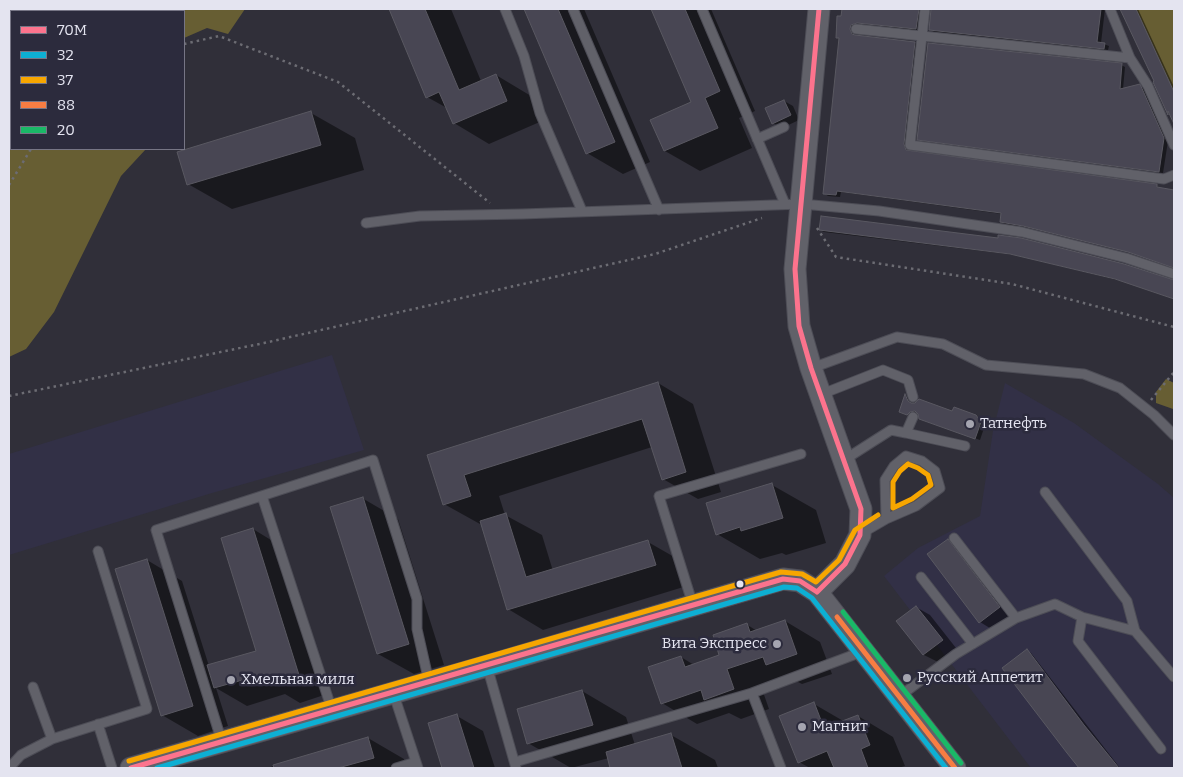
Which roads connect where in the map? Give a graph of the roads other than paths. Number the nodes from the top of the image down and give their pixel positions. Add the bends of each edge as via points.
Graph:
1 (505, 9) edge
2 (572, 9) edge
3 (702, 9) edge
4 (819, 9) edge
5 (925, 9) edge
6 (1110, 9) edge
7 (856, 30) dead end
8 (922, 36) junction
9 (1130, 58) junction
10 (784, 127) dead end
11 (757, 139) junction
12 (1174, 145) edge
13 (1174, 174) edge
14 (794, 204) junction
15 (659, 210) junction
16 (582, 211) junction
17 (366, 223) dead end
18 (1174, 274) edge
19 (811, 368) junction
20 (822, 394) junction
21 (913, 397) dead end
22 (913, 417) dead end
23 (906, 433) junction
24 (1174, 435) edge
25 (965, 446) dead end
26 (801, 454) dead end
27 (844, 460) junction
28 (1046, 492) dead end
29 (262, 496) junction
30 (886, 519) junction
31 (860, 535) junction
32 (954, 538) dead end
33 (98, 551) dead end
34 (921, 577) dead end
35 (817, 592) junction
36 (693, 605) junction
37 (1082, 617) junction
38 (1016, 618) junction
39 (1135, 632) junction
40 (973, 644) junction
41 (864, 651) junction
42 (487, 666) junction
43 (1174, 677) edge
44 (429, 682) junction
45 (34, 687) dead end
46 (393, 692) junction
47 (752, 693) junction
48 (900, 696) junction
49 (332, 710) junction
50 (98, 724) junction
51 (52, 739) junction
52 (222, 742) junction
53 (1161, 749) dead end
54 (417, 765) edge
55 (516, 765) edge
56 (9, 768) edge
57 (112, 768) edge
58 (131, 768) edge
59 (396, 768) edge
60 (781, 768) edge
61 (955, 768) edge

1 - 16 lane via 524,56 540,113
2 - 15 lane
3 - 11 lane
4 - 14 street
5 - 8 lane
6 - 9 lane
7 - 8 lane
8 - 9 lane
8 - 13 lane via 910,145 1164,179
9 - 12 lane via 1148,86
10 - 11 lane
11 - 14 lane
14 - 15 lane
14 - 18 lane via 879,211 1022,232 1126,258
14 - 19 street via 799,326
15 - 16 lane
16 - 17 lane via 420,216
19 - 20 street
19 - 24 lane via 897,337 943,344 986,365 1084,374 1120,388
20 - 21 lane via 883,370 908,380
20 - 27 street
22 - 23 lane
23 - 25 lane
23 - 27 lane via 891,430
26 - 36 lane via 659,496
27 - 31 street via 860,509
28 - 39 lane via 1127,601
29 - 44 lane via 373,460 417,599 417,629
29 - 49 lane
29 - 52 lane via 156,530
30 - 30 lane via 916,506 940,488 936,471 922,461 906,456 894,466 885,480
30 - 31 lane
31 - 35 street via 845,564
32 - 38 lane
33 - 50 lane via 147,709
34 - 40 lane
35 - 36 street via 800,581 783,579
35 - 41 street
36 - 42 street
37 - 38 lane via 1056,604
37 - 39 lane
37 - 53 lane via 1078,641
38 - 40 lane
39 - 43 lane
40 - 48 lane
41 - 47 lane
41 - 48 street
42 - 44 street
42 - 55 lane
44 - 46 street
45 - 51 lane
46 - 49 street
46 - 54 lane
47 - 55 lane
47 - 60 lane
48 - 61 street
49 - 52 street
50 - 51 lane
50 - 57 lane
51 - 56 lane via 21,755
52 - 58 street
54 - 59 lane

